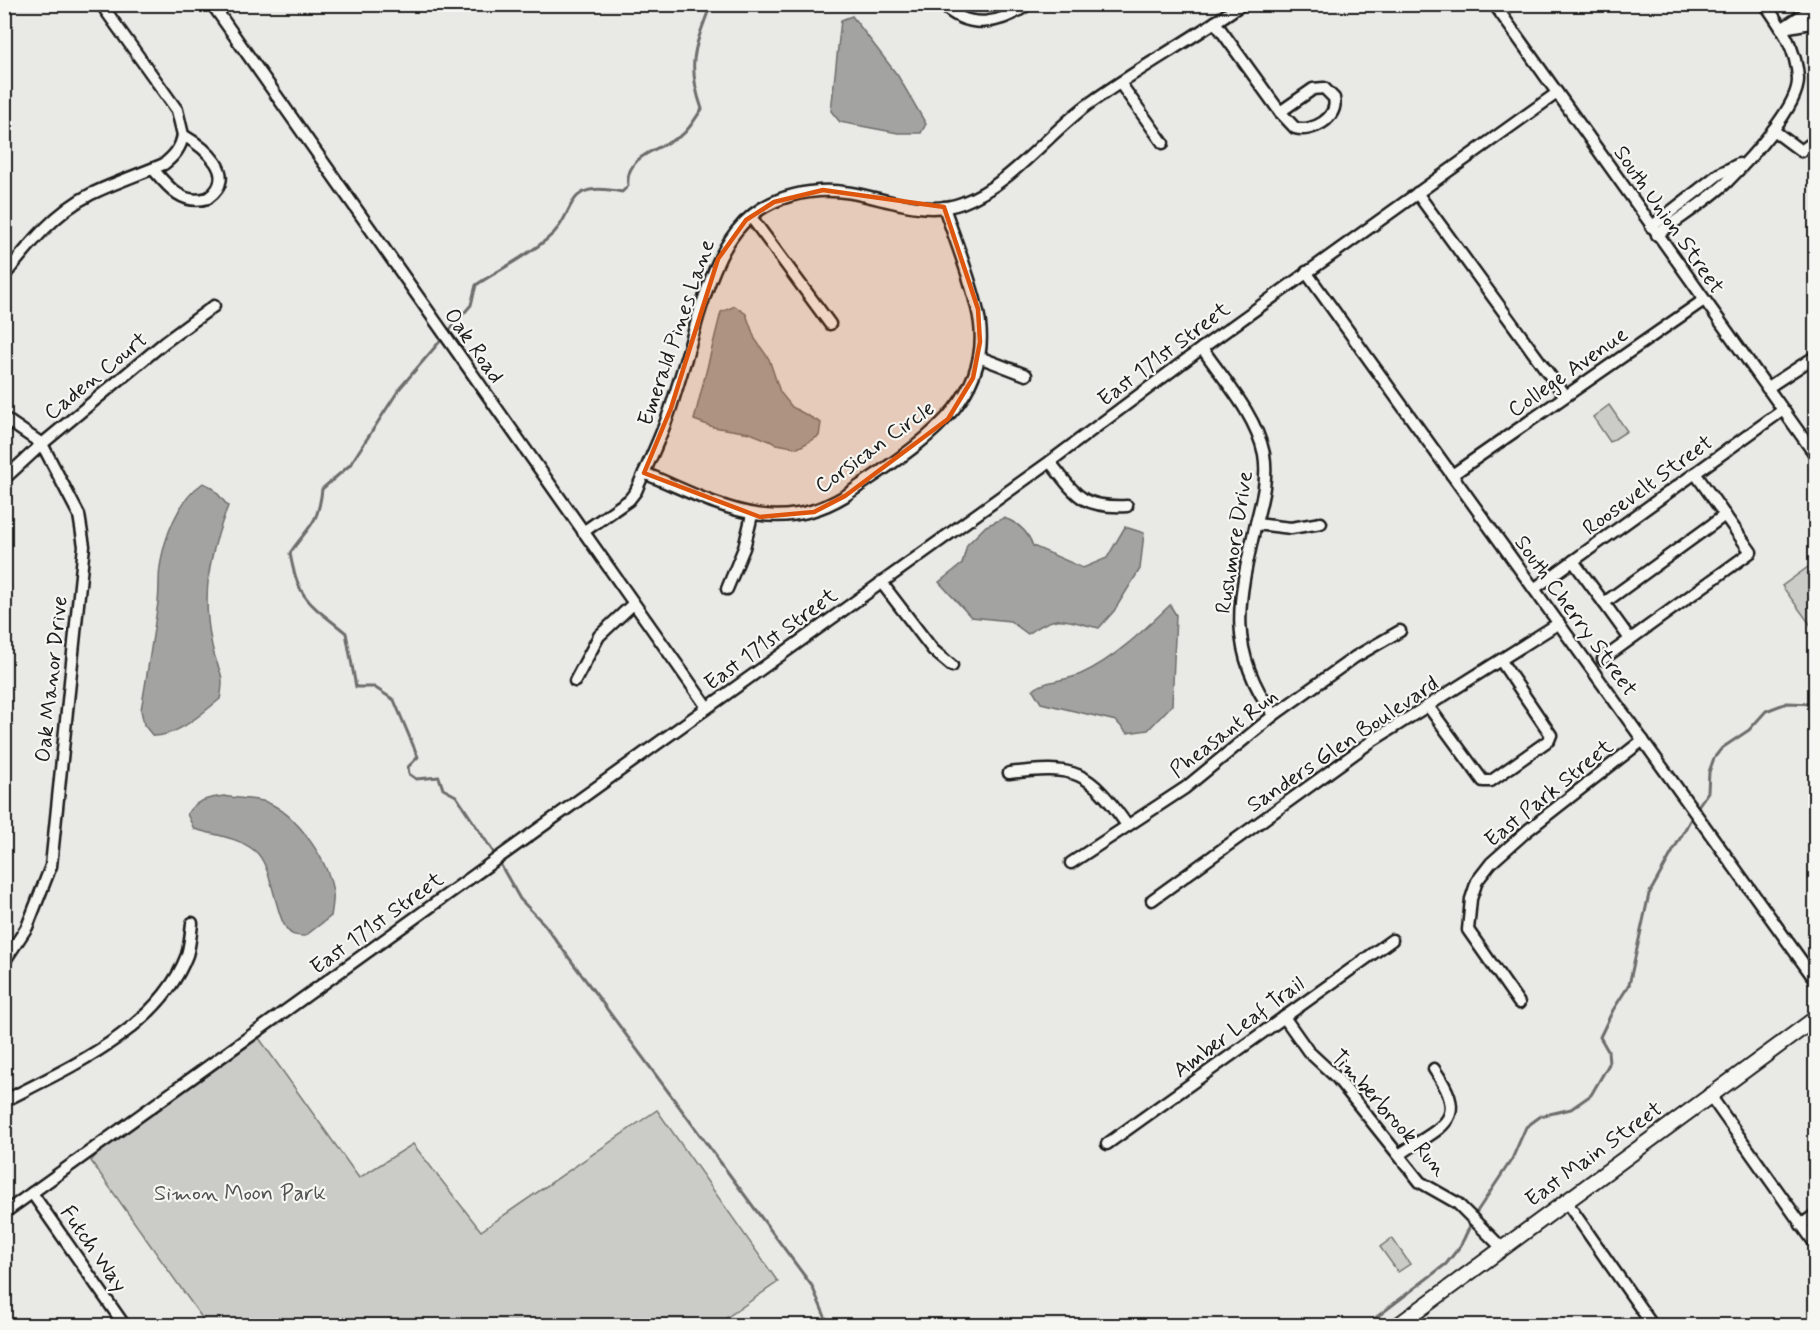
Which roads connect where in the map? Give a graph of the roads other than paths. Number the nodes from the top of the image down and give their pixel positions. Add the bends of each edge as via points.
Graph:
1 (101, 4) edge
2 (212, 4) edge
3 (942, 4) edge
4 (1028, 4) edge
5 (1242, 4) edge
6 (1494, 4) edge
7 (1765, 4) edge
8 (1815, 6) edge
9 (1215, 22) junction
10 (1815, 22) edge
11 (1783, 28) junction
12 (1120, 82) junction
13 (1557, 93) junction
14 (1280, 112) junction
15 (1773, 130) junction
16 (183, 135) junction
17 (1815, 140) edge
18 (1163, 142) dead end
19 (153, 169) junction
20 (1417, 193) junction
21 (944, 207) junction
22 (751, 216) junction
23 (1654, 231) junction
24 (1306, 272) junction
25 (4, 276) edge
26 (1704, 300) junction
27 (214, 306) dead end
28 (830, 324) dead end
29 (1202, 348) junction
30 (1815, 356) edge
31 (979, 357) junction
32 (1026, 375) dead end
33 (1767, 388) junction
34 (1565, 396) junction
35 (1783, 410) junction
36 (4, 418) edge
37 (42, 444) junction
38 (1815, 456) edge
39 (1050, 462) junction
40 (644, 473) junction
41 (1695, 473) junction
42 (1452, 475) junction
43 (4, 479) edge
44 (1127, 506) dead end
45 (752, 515) junction
46 (1725, 515) junction
47 (1322, 523) dead end
48 (1256, 524) junction
49 (583, 532) junction
50 (1573, 561) junction
51 (881, 582) junction
52 (727, 589) dead end
53 (1534, 589) junction
54 (1604, 603) junction
55 (633, 604) junction
56 (1558, 623) junction
57 (1400, 631) dead end
58 (1630, 639) junction
59 (1603, 659) dead end
60 (1501, 661) junction
61 (952, 666) dead end
62 (575, 681) dead end
63 (1428, 706) junction
64 (707, 707) junction
65 (1274, 715) junction
66 (1643, 740) junction
67 (1009, 773) dead end
68 (1127, 825) junction
69 (1071, 863) dead end
70 (1152, 900) dead end
71 (192, 923) dead end
72 (1392, 940) dead end
73 (4, 962) edge
74 (1815, 981) edge
75 (1519, 1003) dead end
76 (1284, 1017) junction
77 (1815, 1018) edge
78 (1434, 1069) dead end
79 (1709, 1094) junction
80 (4, 1101) edge
81 (1107, 1144) dead end
82 (1399, 1155) junction
83 (32, 1193) junction
84 (1565, 1200) junction
85 (4, 1213) edge
86 (1815, 1214) edge
87 (1801, 1225) junction
88 (1815, 1245) edge
89 (1501, 1247) junction
90 (125, 1326) edge
91 (1397, 1326) edge
92 (1653, 1326) edge

1 - 16 street via 177,110
2 - 49 street, Oak Road
3 - 4 street via 962,18 989,23 1009,17
5 - 9 street, Emerald Pines Lane
6 - 13 street, South Union Street
7 - 11 street
8 - 11 street
9 - 12 street, Emerald Pines Lane
9 - 14 street
10 - 11 street
11 - 15 street via 1798,79 1796,96
12 - 18 street
12 - 21 street, Emerald Pines Lane via 988,188
13 - 20 street, East 171st Street
13 - 23 street, South Union Street
14 - 14 street via 1294,128 1308,130 1330,116 1336,102 1329,91 1318,88
15 - 17 street via 1801,152
15 - 23 street via 1744,161 1719,174
16 - 19 street via 174,156
16 - 19 street via 207,151 219,166 220,182 214,194 200,200 181,197
19 - 25 street via 90,194 60,215
20 - 24 street, East 171st Street
20 - 34 street
21 - 22 street, Emerald Pines Lane via 823,190 792,195
21 - 31 street, Corsican Circle via 978,309
22 - 28 street
22 - 40 street, Emerald Pines Lane via 734,233 718,259 671,408
23 - 26 street, South Union Street
24 - 29 street, East 171st Street
24 - 42 street, South Cherry Street
26 - 33 street, South Union Street
26 - 34 street, College Avenue
27 - 37 street, Caden Court
29 - 39 street, East 171st Street
29 - 48 street, Rushmore Drive via 1247,413 1261,443 1264,483
30 - 33 street
31 - 32 street
31 - 45 street, Corsican Circle via 966,394 948,419 845,496 830,506 797,516
33 - 35 street, South Union Street
34 - 42 street, College Avenue
35 - 38 street, South Union Street
35 - 41 street, Roosevelt Street
36 - 37 street, Oak Manor Drive
37 - 43 street, Caden Court
37 - 73 street, Oak Manor Drive via 79,515 84,546 51,866 27,927
39 - 44 street via 1082,499 1102,507
39 - 51 street, East 171st Street
40 - 45 street, Corsican Circle
40 - 49 street, Emerald Pines Lane via 629,500
41 - 46 street
41 - 50 street, Roosevelt Street
42 - 53 street, South Cherry Street
45 - 52 street
46 - 54 street
46 - 58 street via 1751,552
47 - 48 street via 1291,528
48 - 65 street, Rushmore Drive via 1240,590 1240,632 1250,674
49 - 55 street, Oak Road
50 - 53 street, Roosevelt Street
50 - 54 street
51 - 61 street via 933,650
51 - 64 street, East 171st Street
53 - 56 street, South Cherry Street
54 - 58 street
55 - 62 street via 599,636
55 - 64 street, Oak Road
56 - 60 street, Sanders Glen Boulevard
56 - 66 street, South Cherry Street
57 - 65 street, Pheasant Run via 1355,657
58 - 59 street
60 - 63 street, Sanders Glen Boulevard
60 - 63 street via 1551,735 1491,781 1483,781
63 - 70 street, Sanders Glen Boulevard via 1372,741
64 - 83 street, East 171st Street
65 - 68 street, Pheasant Run via 1185,788
66 - 74 street, South Cherry Street
66 - 75 street, East Park Street via 1528,830 1491,862 1477,881 1470,899 1468,930
67 - 68 street via 1050,769 1076,773 1098,787
68 - 69 street, Pheasant Run
71 - 80 street via 187,954 176,975 141,1018 116,1041 88,1058
72 - 76 street, Amber Leaf Trail
76 - 81 street, Amber Leaf Trail
76 - 82 street, Timberbrook Run via 1308,1051 1337,1078
77 - 79 main road, East Main Street
78 - 82 street via 1452,1098 1452,1112 1441,1126
79 - 84 main road, East Main Street
79 - 87 street
82 - 89 street, Timberbrook Run via 1420,1182 1472,1217
83 - 85 street, East 171st Street
83 - 90 street, Futch Way
84 - 89 main road, East Main Street
84 - 92 street
86 - 87 street
87 - 88 street
89 - 91 main road, East Main Street

